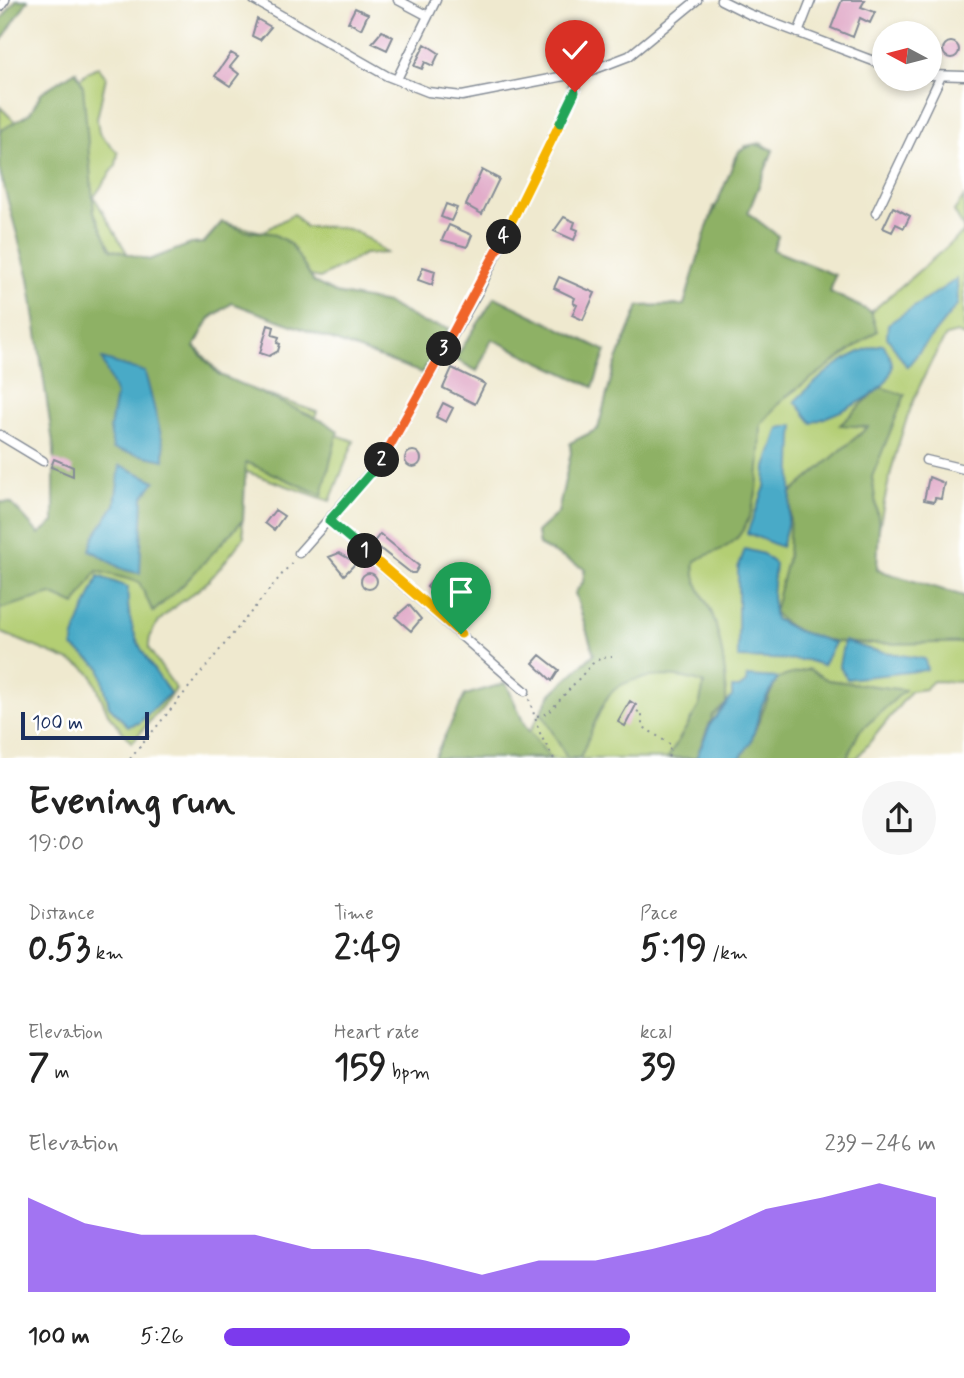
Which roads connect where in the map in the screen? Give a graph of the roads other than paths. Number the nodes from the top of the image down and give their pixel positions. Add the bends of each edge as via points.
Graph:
1 (5, 0) edge
2 (254, 0) edge
3 (398, 0) edge
4 (436, 0) edge
5 (697, 0) edge
6 (721, 0) edge
7 (811, 0) edge
8 (0, 7) edge
9 (428, 16) junction
10 (798, 33) junction
11 (872, 61) edge
12 (576, 74) junction
13 (942, 76) edge
14 (964, 76) edge
15 (397, 79) junction
16 (934, 91) edge
17 (876, 214) dead end
18 (0, 435) edge
19 (926, 460) dead end
20 (43, 461) dead end
21 (964, 470) edge
22 (329, 521) junction
23 (300, 552) road end
24 (525, 691) road end

1 - 8 street
2 - 15 street
3 - 9 street
4 - 9 street
5 - 12 street via 629,56
6 - 10 street
7 - 10 street
9 - 15 street
10 - 11 street
12 - 15 street via 462,96 428,92
12 - 22 street via 575,92 479,290 382,459
13 - 14 street
16 - 17 street
18 - 20 street
19 - 21 street
22 - 23 street
22 - 24 street

